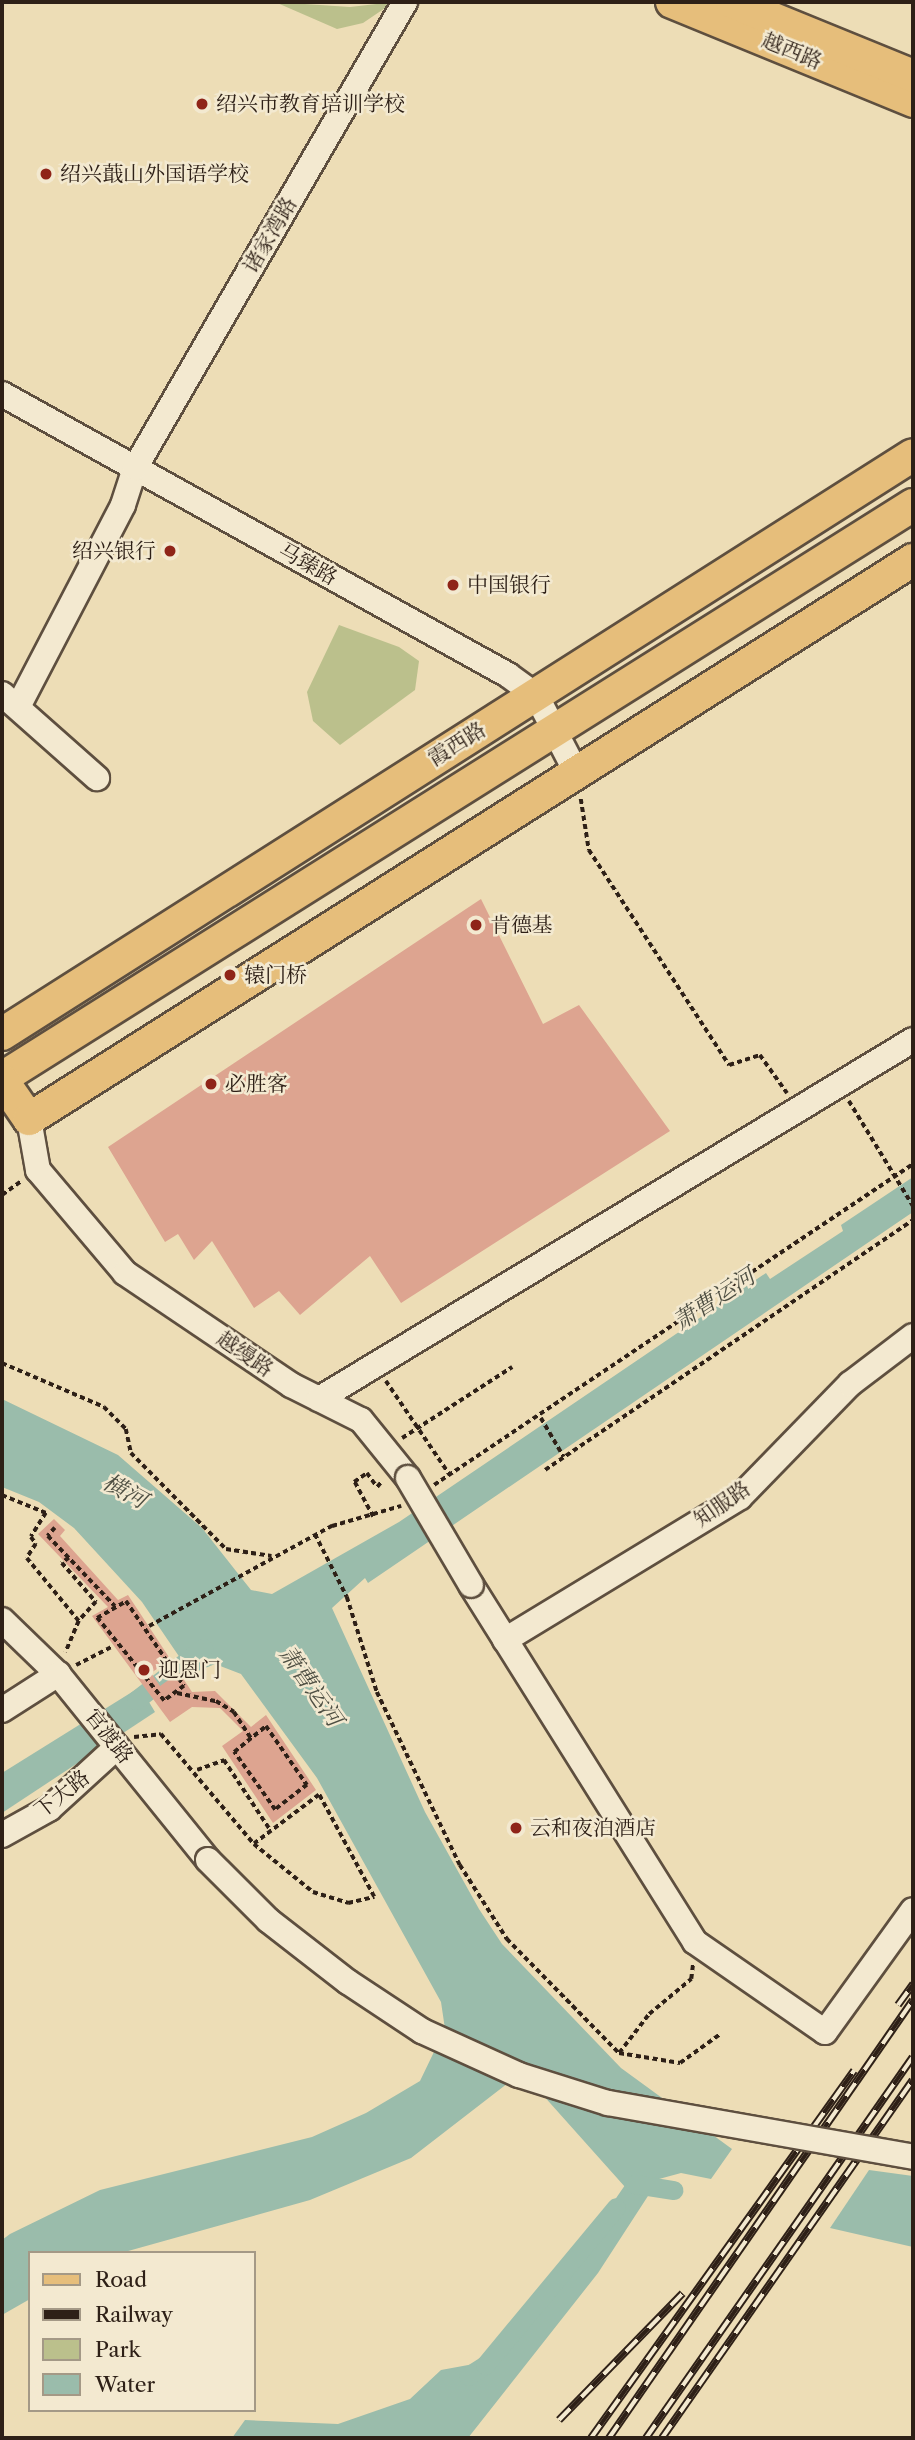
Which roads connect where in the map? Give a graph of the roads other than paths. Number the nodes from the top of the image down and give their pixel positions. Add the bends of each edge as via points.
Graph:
1 (405, 2) edge
2 (671, 2) edge
3 (732, 2) edge
4 (913, 76) edge
5 (913, 101) edge
6 (2, 394) edge
7 (913, 455) edge
8 (135, 468) junction
9 (913, 505) edge
10 (913, 560) edge
11 (536, 695) junction
12 (10, 700) edge
13 (558, 730) junction
14 (576, 772) junction
15 (97, 778) dead end
16 (2, 1034) edge
17 (913, 1040) edge
18 (2, 1079) edge
19 (29, 1119) junction
20 (913, 1336) edge
21 (319, 1399) junction
22 (2, 1620) edge
23 (505, 1640) junction
24 (58, 1674) junction
25 (2, 1710) edge
26 (117, 1747) junction
27 (2, 1835) edge
28 (913, 1910) edge
29 (913, 2157) edge

1 - 8 street, 诸家湾路
2 - 5 main road, 越西路
3 - 4 main road, 越西路
6 - 8 street, 马臻路
7 - 11 main road, 霞西路
8 - 11 street, 马臻路
8 - 12 street, 诸家湾路 via 123,505
9 - 13 main road, 霞西路
10 - 14 main road
11 - 13 street, 马臻路
11 - 16 main road, 霞西路
12 - 15 street
13 - 14 street, 马臻路
13 - 18 main road, 霞西路
14 - 19 main road
17 - 21 street
18 - 19 main road
19 - 21 street, 越缦路 via 37,1170 125,1273
20 - 23 street, 知服路 via 850,1384 740,1497
21 - 23 street, 越缦路, bridge via 361,1420 385,1450 415,1489
22 - 24 street, 官渡路
23 - 28 street, 越缦路 via 695,1942 825,2032
24 - 25 street
24 - 26 street, 官渡路
26 - 27 street, 下大路 via 49,1808
26 - 29 street, 官渡路, bridge via 208,1860 268,1920 348,1982 422,2031 519,2075 608,2103

